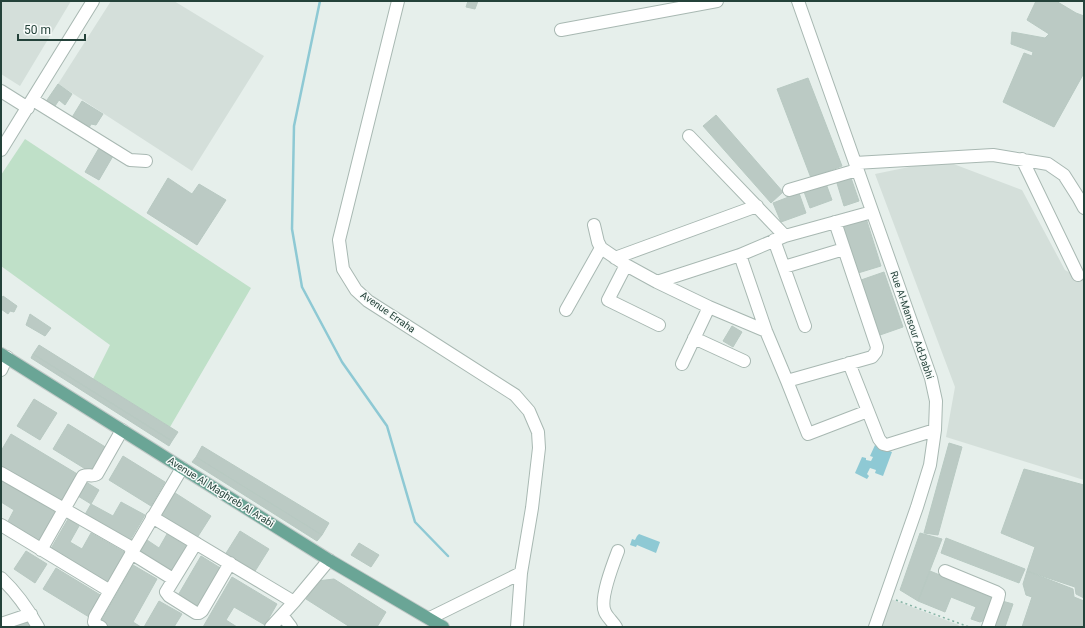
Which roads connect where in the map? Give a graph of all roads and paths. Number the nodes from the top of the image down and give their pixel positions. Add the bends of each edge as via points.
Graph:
1 (93, 1) edge
2 (398, 1) edge
3 (717, 1) edge
4 (798, 1) edge
5 (561, 30) dead end
6 (1, 91) edge
7 (30, 104) junction
8 (5, 136) edge
9 (689, 136) dead end
10 (1, 150) edge
11 (1022, 160) junction
12 (146, 161) dead end
13 (856, 166) junction
14 (789, 190) dead end
15 (757, 206) junction
16 (1084, 208) edge
17 (872, 212) junction
18 (835, 222) junction
19 (594, 225) dead end
20 (785, 236) junction
21 (774, 240) junction
22 (601, 248) junction
23 (844, 248) junction
24 (740, 254) junction
25 (615, 258) junction
26 (626, 265) junction
27 (784, 267) junction
28 (1078, 275) dead end
29 (657, 282) junction
30 (709, 307) junction
31 (566, 310) dead end
32 (659, 325) dead end
33 (805, 326) dead end
34 (766, 331) junction
35 (694, 338) junction
36 (4, 355) edge
37 (744, 361) dead end
38 (849, 363) junction
39 (682, 364) dead end
40 (1, 370) edge
41 (787, 381) junction
42 (868, 411) junction
43 (122, 430) junction
44 (935, 430) junction
45 (182, 468) junction
46 (1, 473) edge
47 (64, 509) junction
48 (152, 517) junction
49 (1, 525) edge
50 (196, 543) junction
51 (41, 550) junction
52 (132, 551) junction
53 (618, 551) dead end
54 (329, 560) junction
55 (230, 564) junction
56 (945, 571) dead end
57 (521, 573) junction
58 (1, 578) edge
59 (173, 578) junction
60 (110, 591) junction
61 (886, 596) junction
62 (294, 602) junction
63 (31, 614) junction
64 (282, 615) junction
65 (430, 618) junction
66 (1, 624) edge
67 (38, 627) edge
68 (101, 627) edge
69 (271, 627) edge
70 (291, 627) edge
71 (443, 627) edge
72 (516, 627) edge
73 (616, 627) edge
74 (875, 627) edge
75 (969, 627) edge
76 (988, 627) edge

1 - 7 street
2 - 57 street, Avenue Erraha via 339,240 343,269 356,290 368,301 515,395 529,411 538,432 539,448
3 - 5 street
4 - 13 street, Rue Al-Mansour Ad-Dabhi
6 - 7 street
7 - 8 street
7 - 12 street via 130,160
8 - 10 street
9 - 15 street
11 - 13 street via 993,155
11 - 16 street via 1048,164 1064,175
11 - 28 street
13 - 14 street
13 - 17 street, Rue Al-Mansour Ad-Dabhi
15 - 20 street
15 - 25 street
17 - 18 street
17 - 44 street, Rue Al-Mansour Ad-Dabhi via 932,378 936,401
18 - 20 street
18 - 23 street
19 - 22 street
20 - 21 street
21 - 24 street
21 - 27 street
22 - 25 street
22 - 31 street
23 - 27 street
23 - 38 street via 877,347 872,357
24 - 29 street
24 - 34 street
25 - 26 street
26 - 29 street
26 - 32 street via 608,300
27 - 33 street
29 - 30 street
30 - 34 street
30 - 35 street
34 - 41 street
35 - 37 street
35 - 39 street
36 - 40 street
36 - 43 main road, Avenue Al Maghreb Al Arabi
38 - 41 street
38 - 42 street
41 - 42 street via 808,434
42 - 44 street via 883,444 887,445
43 - 45 main road, Avenue Al Maghreb Al Arabi
43 - 47 street via 97,474 83,476
44 - 61 street, Rue Al-Mansour Ad-Dabhi via 930,465
45 - 48 street
45 - 54 main road, Avenue Al Maghreb Al Arabi
46 - 47 street
47 - 51 street
47 - 52 street
48 - 50 street
48 - 52 street
49 - 51 street
50 - 55 street
50 - 59 street
51 - 60 street
52 - 59 street
52 - 60 street
53 - 73 street via 604,595 604,611
54 - 62 street
54 - 65 main road, Avenue Al Maghreb Al Arabi
55 - 59 street via 198,614 167,595
55 - 62 street
56 - 76 street via 999,594
57 - 65 street
57 - 72 street, Avenue Erraha
58 - 63 street
60 - 68 street via 94,620
61 - 74 street, Rue Al-Mansour Ad-Dabhi
61 - 75 path
62 - 64 street
63 - 66 street
63 - 67 street
64 - 69 street
64 - 70 street
65 - 71 main road, Avenue Al Maghreb Al Arabi

